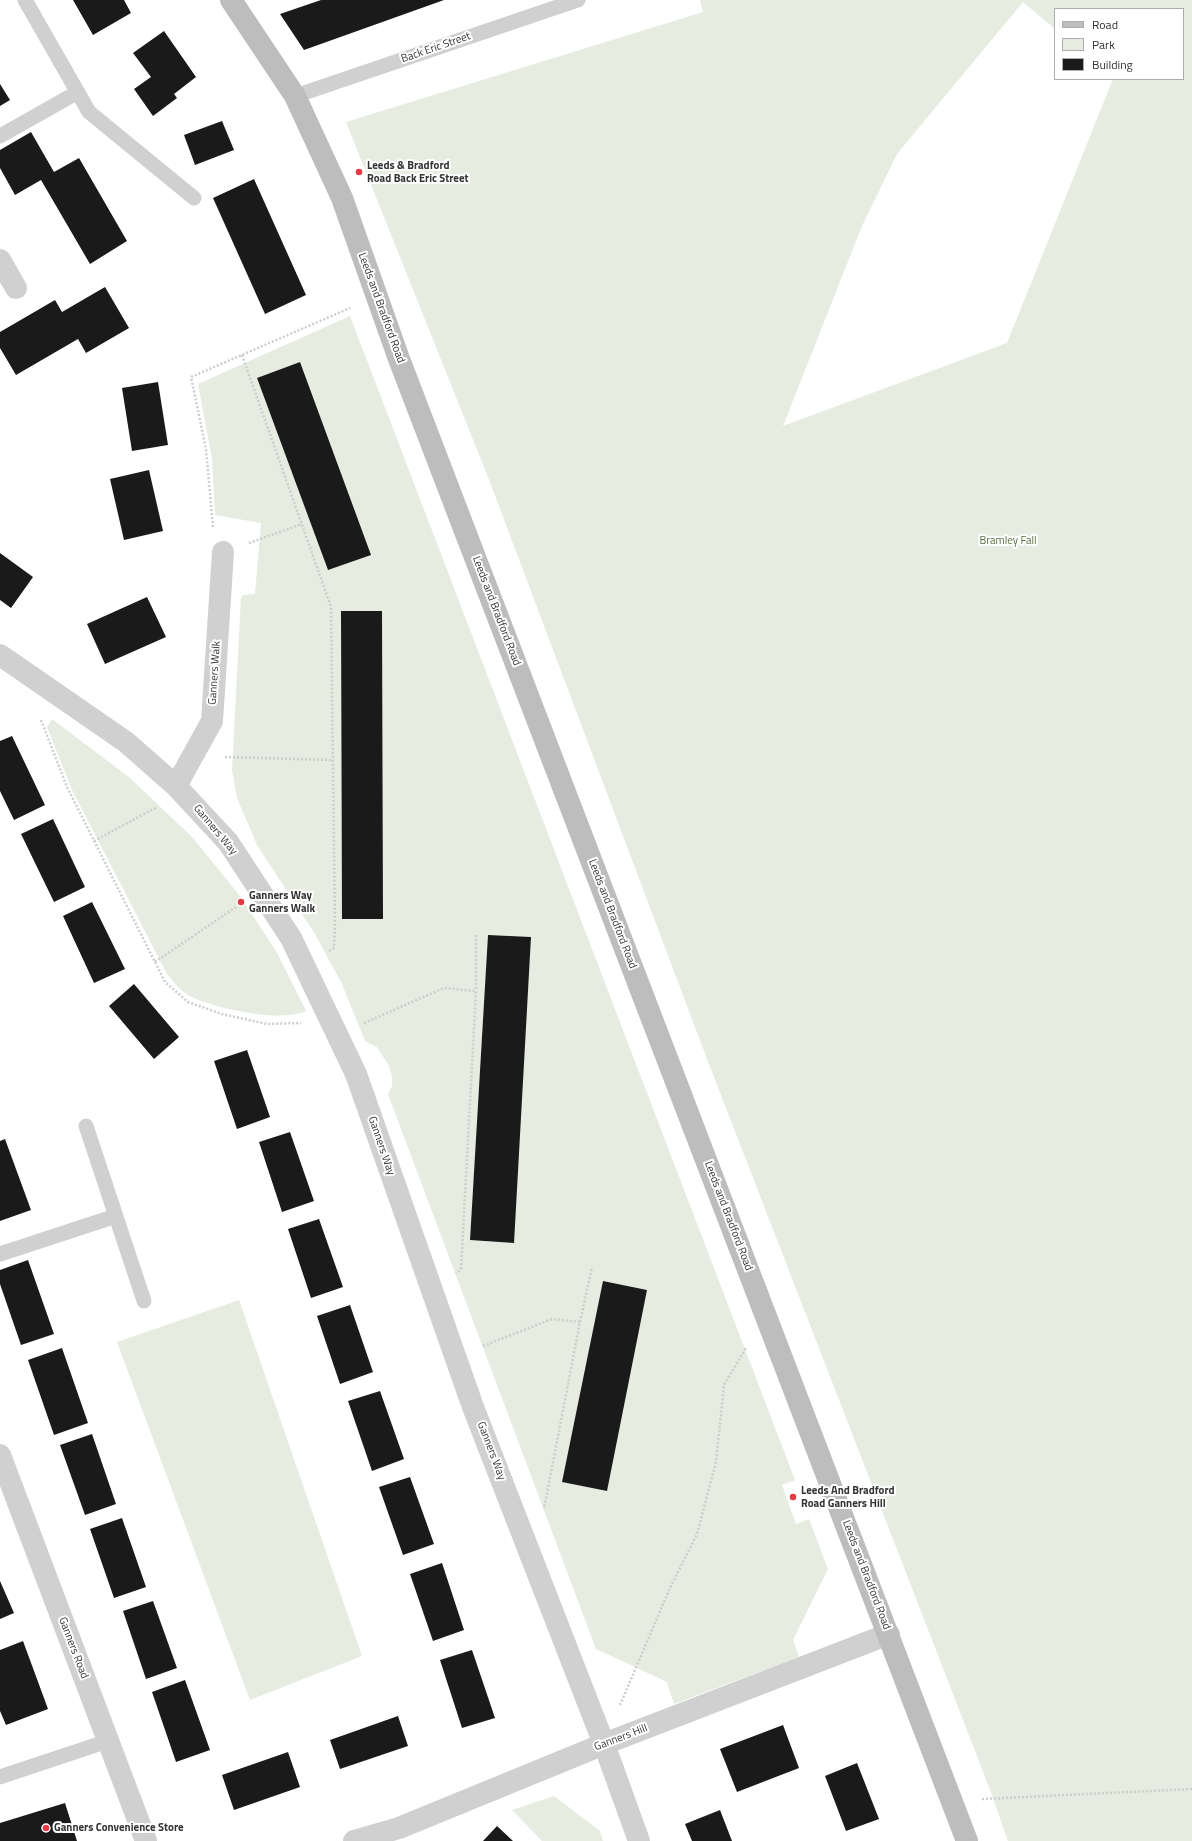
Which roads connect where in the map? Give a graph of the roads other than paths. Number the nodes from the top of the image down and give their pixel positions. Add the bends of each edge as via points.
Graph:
1 (25, 0) edge
2 (578, 0) edge
3 (234, 1) edge
4 (78, 92) junction
5 (295, 96) junction
6 (0, 136) edge
7 (194, 198) dead end
8 (0, 260) edge
9 (16, 288) dead end
10 (223, 552) road end
11 (0, 655) edge
12 (176, 786) junction
13 (86, 1126) dead end
14 (116, 1216) junction
15 (0, 1254) edge
16 (144, 1301) dead end
17 (0, 1455) edge
18 (889, 1634) junction
19 (108, 1741) junction
20 (604, 1744) junction
21 (0, 1777) edge
22 (401, 1834) edge
23 (146, 1841) edge
24 (354, 1841) edge
25 (639, 1841) edge
26 (966, 1841) edge

1 - 4 lane
2 - 5 lane, Back Eric Street
3 - 5 main road, Leeds and Bradford Road
4 - 6 lane
4 - 7 lane via 89,112
5 - 18 main road, Leeds and Bradford Road via 342,198 376,297
8 - 9 street
10 - 12 street, Ganners Walk via 212,722
11 - 12 street, Ganners Way via 126,742
12 - 20 street, Ganners Way via 228,842 291,938 356,1074 473,1407
13 - 14 lane
14 - 15 lane
14 - 16 lane
17 - 19 street, Ganners Road
18 - 20 street, Ganners Hill
18 - 26 main road, Leeds and Bradford Road
19 - 21 lane
19 - 23 street, Ganners Road
20 - 22 street, Ganners Hill
20 - 25 street, Ganners Way
22 - 24 street, Ganners Hill

